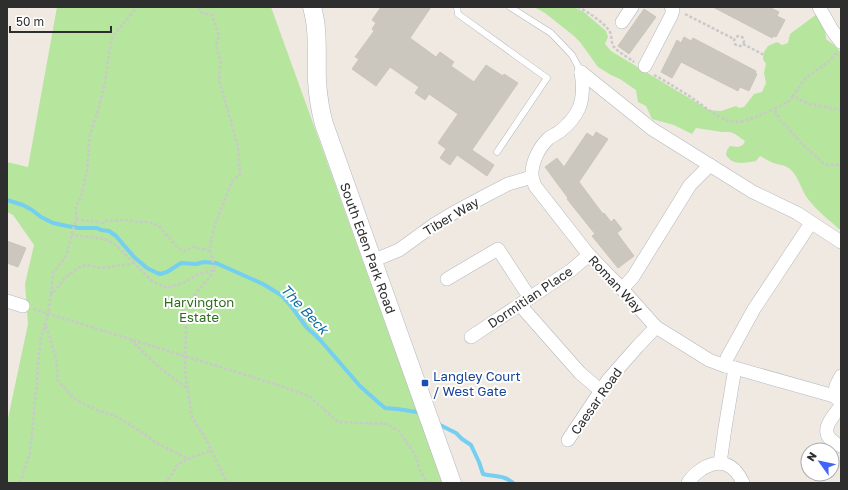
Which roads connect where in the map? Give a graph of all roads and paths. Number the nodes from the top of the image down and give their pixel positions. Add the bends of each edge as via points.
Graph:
1 (137, 7) edge
2 (199, 7) edge
3 (312, 7) edge
4 (457, 7) edge
5 (510, 7) edge
6 (578, 7) edge
7 (632, 7) edge
8 (819, 7) edge
9 (672, 9) edge
10 (622, 22) dead end
11 (734, 39) junction
12 (841, 42) edge
13 (743, 44) junction
14 (841, 49) edge
15 (766, 56) dead end
16 (644, 68) junction
17 (581, 72) junction
18 (793, 96) junction
19 (774, 109) junction
20 (841, 110) edge
21 (497, 152) dead end
22 (710, 165) junction
23 (841, 165) edge
24 (532, 177) junction
25 (76, 219) junction
26 (811, 222) junction
27 (72, 235) junction
28 (841, 242) edge
29 (210, 251) junction
30 (589, 256) junction
31 (372, 261) junction
32 (133, 262) junction
33 (215, 270) junction
34 (446, 279) dead end
35 (622, 289) junction
36 (51, 294) junction
37 (7, 301) edge
38 (525, 301) junction
39 (24, 306) joint
40 (48, 314) junction
41 (45, 324) junction
42 (656, 327) junction
43 (471, 337) dead end
44 (131, 340) junction
45 (186, 356) junction
46 (730, 367) junction
47 (841, 376) edge
48 (188, 389) junction
49 (601, 391) junction
50 (839, 401) edge
51 (568, 440) dead end
52 (841, 446) edge
53 (212, 450) junction
54 (188, 459) junction
55 (720, 463) junction
56 (20, 483) edge
57 (164, 483) edge
58 (227, 483) edge
59 (428, 483) edge
60 (452, 483) edge
61 (688, 483) edge
62 (743, 483) edge

1 - 25 path via 113,36 105,83 90,135 87,170 81,197 76,206
2 - 29 path via 201,12 212,15 219,36 216,46 221,62 219,80 238,146 240,175 232,181 215,225
3 - 31 main road, South Eden Park Road via 317,30 320,110
4 - 21 lane via 458,14 547,78
5 - 17 lane via 551,33 572,55
6 - 16 path via 607,29 615,48
7 - 10 street
8 - 12 street
9 - 11 path
9 - 16 street via 671,16
11 - 13 path via 736,46
11 - 13 path via 742,37
13 - 15 path
14 - 18 path via 807,77
16 - 19 path via 728,121 742,122
17 - 22 street via 652,129
17 - 24 street via 583,85 578,109 571,121 540,148 532,169
18 - 19 path
18 - 20 path via 809,104
19 - 23 path via 780,120 820,160 828,165
22 - 26 street via 753,192
22 - 35 street via 690,185
24 - 30 street, Roman Way via 535,186
24 - 31 street, Tiber Way via 508,184 485,196 435,224 399,250
25 - 27 path
25 - 29 path via 103,223 127,220 149,222 159,226 176,246 184,251 194,247
26 - 28 street
26 - 46 street via 754,309 726,358
27 - 32 path via 105,239 115,244
27 - 36 path via 66,256 53,273
29 - 33 path
30 - 35 street, Roman Way
30 - 38 street, Dormitian Place via 570,272
31 - 60 main road, South Eden Park Road
32 - 33 path via 152,281 167,288
32 - 36 path via 101,268 86,265 78,268
33 - 45 path via 193,297 187,313
34 - 38 street via 498,249
35 - 42 street, Roman Way
36 - 40 path
37 - 39 street
38 - 43 street, Dormitian Place
38 - 49 street via 580,373
39 - 40 path
40 - 41 path
40 - 44 path
41 - 54 path via 56,358 58,381 76,400 116,416 154,442
41 - 56 path via 38,362 30,453
42 - 46 street, Roman Way via 699,354
42 - 49 street, Caesar Road
44 - 45 path
44 - 48 path via 159,367
45 - 48 path
45 - 59 path via 309,396 338,422 387,424 400,431
46 - 50 street, Roman Way
46 - 55 street
47 - 50 street via 836,386
48 - 53 path via 192,417
49 - 51 street, Caesar Road
50 - 52 street via 826,429 831,440
53 - 54 path
53 - 58 path
54 - 57 path via 177,465
55 - 61 street via 708,465 696,473
55 - 62 street via 730,466

